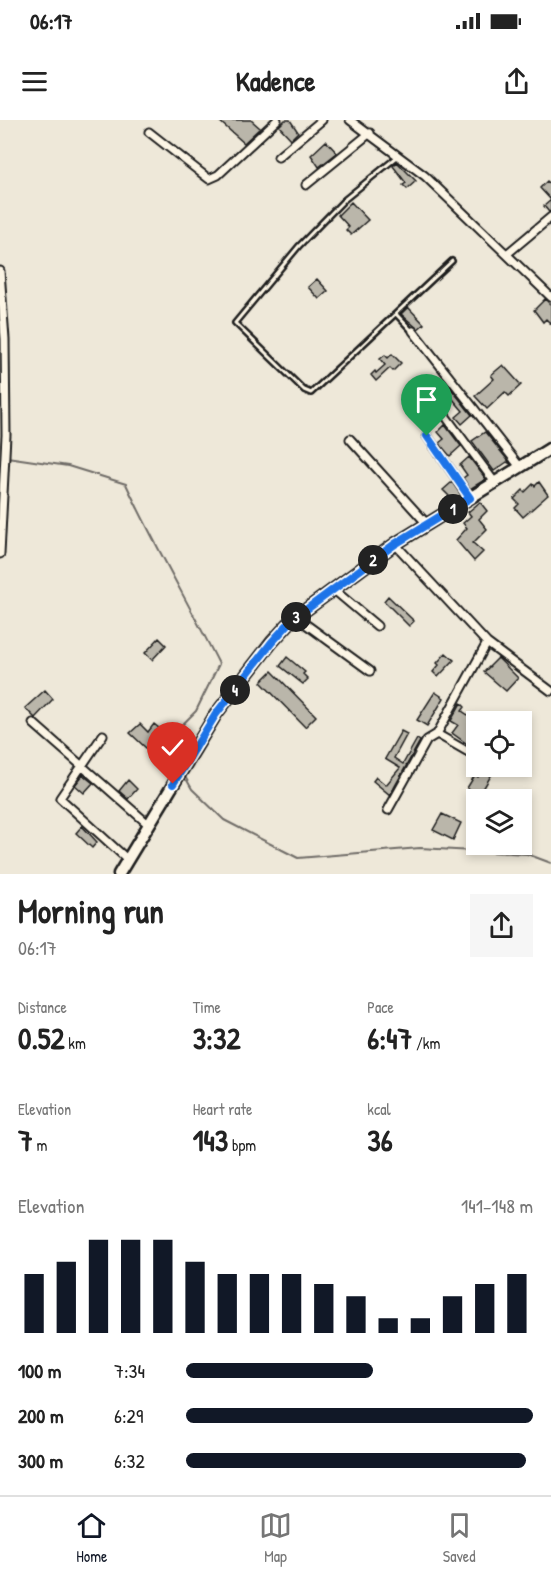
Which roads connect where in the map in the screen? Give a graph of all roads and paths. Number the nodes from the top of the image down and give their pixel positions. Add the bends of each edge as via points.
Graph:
1 (277, 120) edge
2 (322, 120) edge
3 (350, 120) edge
4 (149, 132) dead end
5 (370, 133) junction
6 (399, 155) junction
7 (278, 157) dead end
8 (306, 185) dead end
9 (551, 217) edge
10 (508, 254) junction
11 (452, 261) dead end
12 (0, 271) edge
13 (551, 297) edge
14 (396, 314) junction
15 (413, 331) joint
16 (441, 410) dead end
17 (427, 436) dead end
18 (350, 439) dead end
19 (551, 448) edge
20 (520, 467) junction
21 (496, 484) junction
22 (470, 498) junction
23 (427, 525) junction
24 (395, 544) junction
25 (0, 555) edge
26 (333, 589) junction
27 (296, 617) junction
28 (377, 626) dead end
29 (487, 643) junction
30 (370, 671) dead end
31 (551, 691) edge
32 (33, 723) dead end
33 (437, 734) junction
34 (103, 735) dead end
35 (466, 751) edge
36 (81, 765) junction
37 (388, 810) dead end
38 (148, 824) junction
39 (127, 859) junction
40 (119, 874) edge

1 - 4 street via 209,179
2 - 7 street
3 - 5 street
5 - 6 street
5 - 8 street
6 - 10 street
6 - 14 lane via 299,246 235,323 311,393
9 - 10 street
10 - 13 street
11 - 14 lane
12 - 25 street via 6,435
14 - 15 lane
15 - 20 street
16 - 21 street
17 - 22 street
18 - 23 street
19 - 20 main road
20 - 21 main road
21 - 22 main road
22 - 23 main road
23 - 24 main road
24 - 26 main road
24 - 29 street
26 - 27 main road
26 - 28 street
27 - 30 street
27 - 38 main road via 216,714
29 - 31 street
29 - 33 street
32 - 36 street
33 - 35 street
33 - 37 street via 427,740
34 - 36 street
36 - 38 street
36 - 39 street via 60,798
38 - 39 main road
39 - 40 main road

